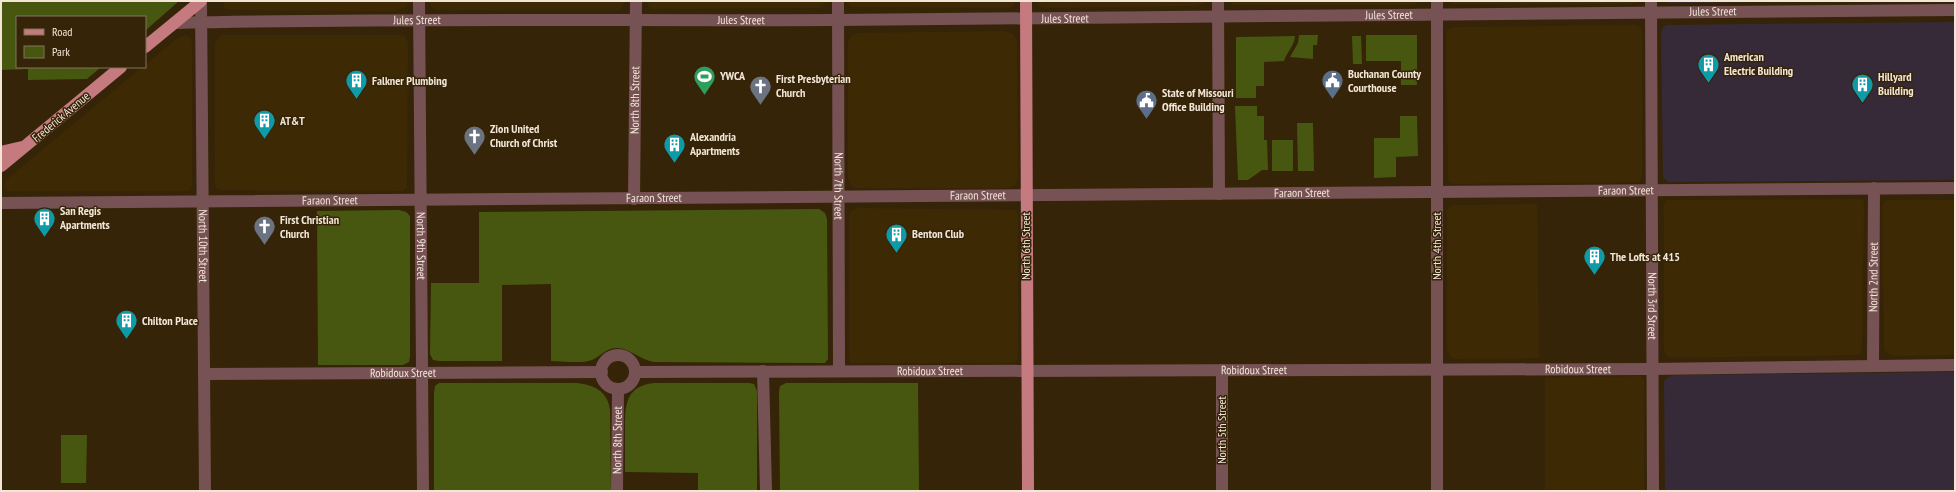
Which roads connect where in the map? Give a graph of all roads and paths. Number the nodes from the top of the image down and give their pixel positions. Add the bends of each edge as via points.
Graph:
1 (201, 1) edge
2 (420, 1) edge
3 (636, 1) edge
4 (838, 1) edge
5 (1026, 1) edge
6 (1218, 1) edge
7 (1437, 1) edge
8 (1871, 6) edge
9 (1651, 7) edge
10 (1955, 10) edge
11 (1437, 14) junction
12 (1218, 18) junction
13 (636, 19) junction
14 (1026, 19) junction
15 (838, 20) junction
16 (420, 21) junction
17 (174, 23) junction
18 (201, 23) junction
19 (146, 46) edge
20 (120, 68) edge
21 (25, 146) junction
22 (1, 152) edge
23 (1, 166) edge
24 (1874, 188) junction
25 (1955, 188) edge
26 (1652, 191) junction
27 (1437, 193) junction
28 (1219, 194) junction
29 (1026, 196) junction
30 (839, 197) junction
31 (634, 199) junction
32 (422, 200) junction
33 (202, 202) junction
34 (1, 203) edge
35 (1955, 365) edge
36 (1873, 366) junction
37 (1437, 369) junction
38 (1652, 369) junction
39 (1028, 370) junction
40 (1222, 370) junction
41 (763, 371) junction
42 (839, 371) junction
43 (602, 372) junction
44 (635, 372) junction
45 (423, 373) junction
46 (204, 374) junction
47 (618, 389) junction
48 (205, 491) edge
49 (423, 491) edge
50 (617, 491) edge
51 (766, 491) edge
52 (1028, 491) edge
53 (1222, 491) edge
54 (1438, 491) edge
55 (1653, 491) edge

1 - 17 main road
1 - 18 street, North 10th Street
2 - 16 street, North 9th Street
3 - 13 street, North 8th Street
4 - 15 street, North 7th Street
5 - 14 main road, North 6th Street
6 - 12 street
7 - 11 street, North 4th Street
8 - 9 street, Jules Street
8 - 10 street, Jules Street
9 - 11 street, Jules Street
9 - 26 street, North 3rd Street
11 - 12 street, Jules Street
11 - 27 street, North 4th Street
12 - 14 street, Jules Street
12 - 28 street
13 - 15 street, Jules Street
13 - 16 street, Jules Street
13 - 31 street, North 8th Street
14 - 15 street, Jules Street
14 - 29 main road, North 6th Street
15 - 30 street, North 7th Street
16 - 18 street, Jules Street
16 - 32 street, North 9th Street
17 - 18 street, Jules Street
17 - 19 main road
18 - 33 street, North 10th Street
20 - 21 main road, Frederick Avenue
21 - 22 main road
21 - 23 main road, Frederick Avenue
24 - 25 street, Faraon Street
24 - 26 street, Faraon Street
24 - 36 street, North 2nd Street
26 - 27 street, Faraon Street
26 - 38 street, North 3rd Street
27 - 28 street, Faraon Street
27 - 37 street, North 4th Street
28 - 29 street, Faraon Street
29 - 30 street, Faraon Street
29 - 39 main road, North 6th Street
30 - 31 street, Faraon Street
30 - 42 street, North 7th Street
31 - 32 street, Faraon Street
32 - 33 street, Faraon Street
32 - 45 street, North 9th Street
33 - 34 street, Faraon Street
33 - 46 street, North 10th Street
35 - 36 street, Robidoux Street
36 - 38 street, Robidoux Street
37 - 38 street, Robidoux Street
37 - 40 street, Robidoux Street
37 - 54 street, North 4th Street
38 - 55 street, North 3rd Street
39 - 40 street, Robidoux Street
39 - 42 street, Robidoux Street
39 - 52 main road, North 6th Street
40 - 53 street, North 5th Street
41 - 42 street, Robidoux Street
41 - 44 street, Robidoux Street
41 - 51 street
43 - 44 street via 605,362 616,356 630,360
43 - 45 street, Robidoux Street
43 - 47 street via 608,386
44 - 47 street via 630,384
45 - 46 street, Robidoux Street
45 - 49 street, North 9th Street
46 - 48 street, North 10th Street
47 - 50 street, North 8th Street

